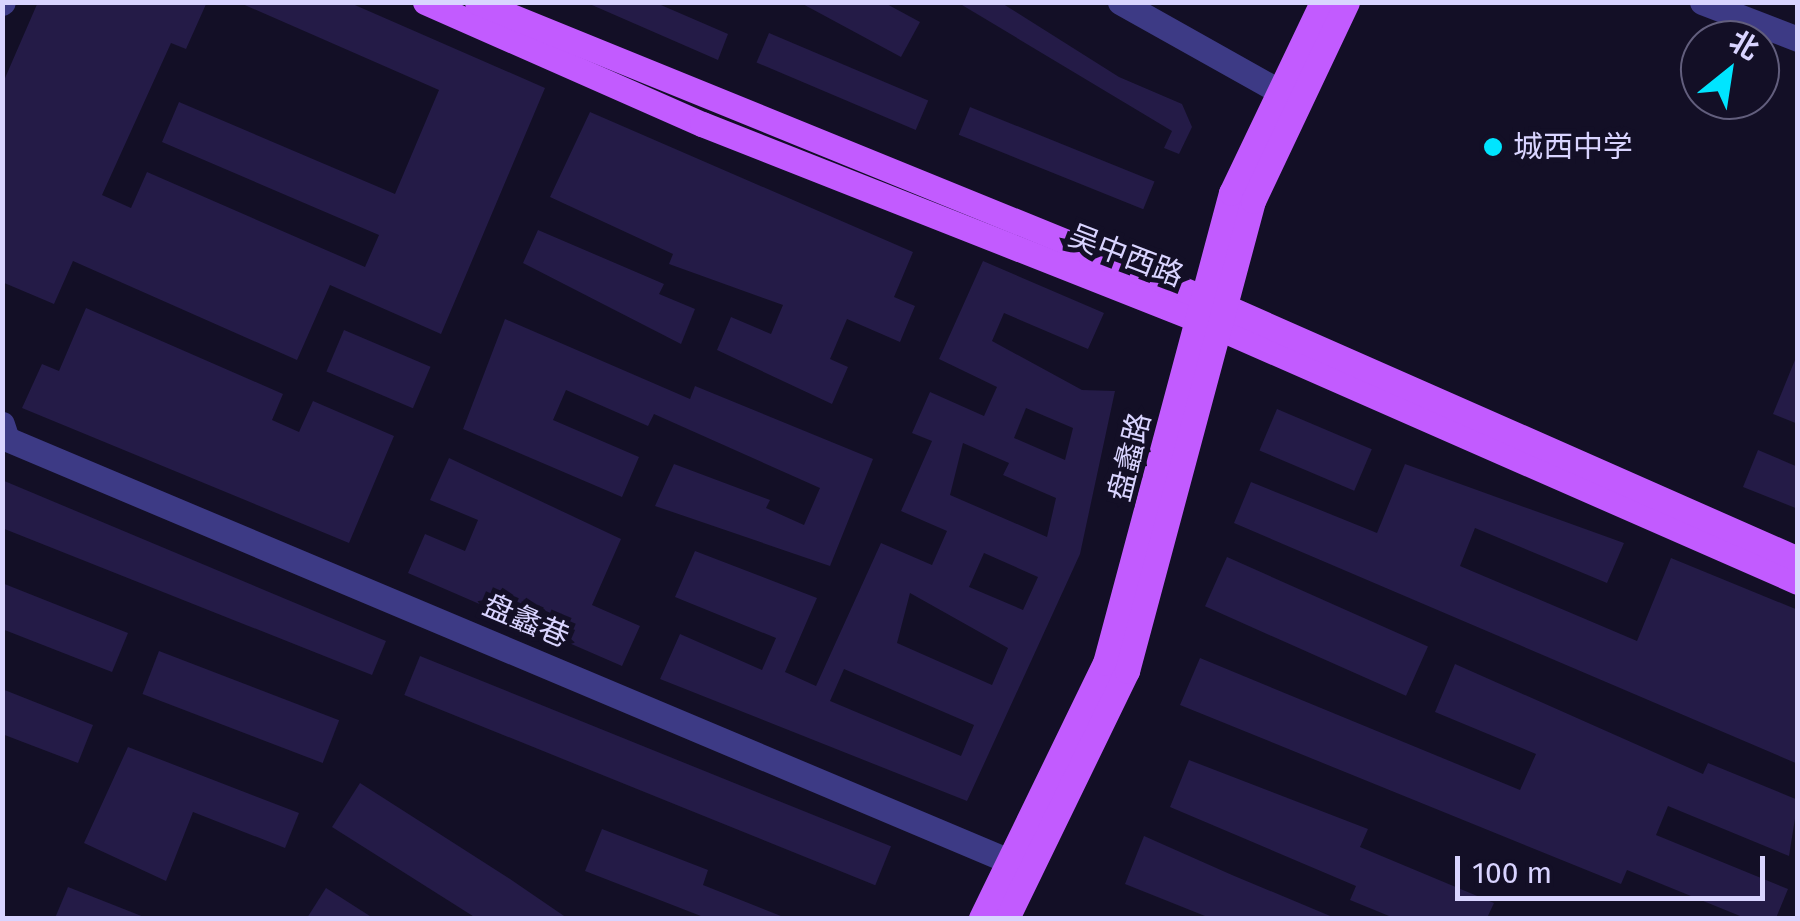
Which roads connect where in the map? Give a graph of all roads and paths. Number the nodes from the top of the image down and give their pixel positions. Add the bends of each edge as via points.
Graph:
1 (425, 2) edge
2 (478, 2) edge
3 (1120, 2) edge
4 (1322, 2) edge
5 (1347, 2) edge
6 (1702, 2) edge
7 (1798, 39) edge
8 (1288, 97) junction
9 (1211, 312) junction
10 (2, 424) edge
11 (1798, 559) edge
12 (1798, 582) edge
13 (1023, 866) junction
14 (981, 918) edge
15 (1007, 918) edge

1 - 9 main road, 吴中西路 via 666,109
2 - 9 main road, 吴中西路
3 - 8 street
4 - 8 main road, 盘蠡路
5 - 8 main road, 盘蠡路
6 - 7 street
8 - 9 main road, 盘蠡路
9 - 11 main road, 吴中西路
9 - 12 main road, 吴中西路
9 - 13 main road, 盘蠡路 via 1132,658
10 - 13 street, 盘蠡巷 via 7,439
13 - 14 main road, 盘蠡路
13 - 15 main road, 盘蠡路

